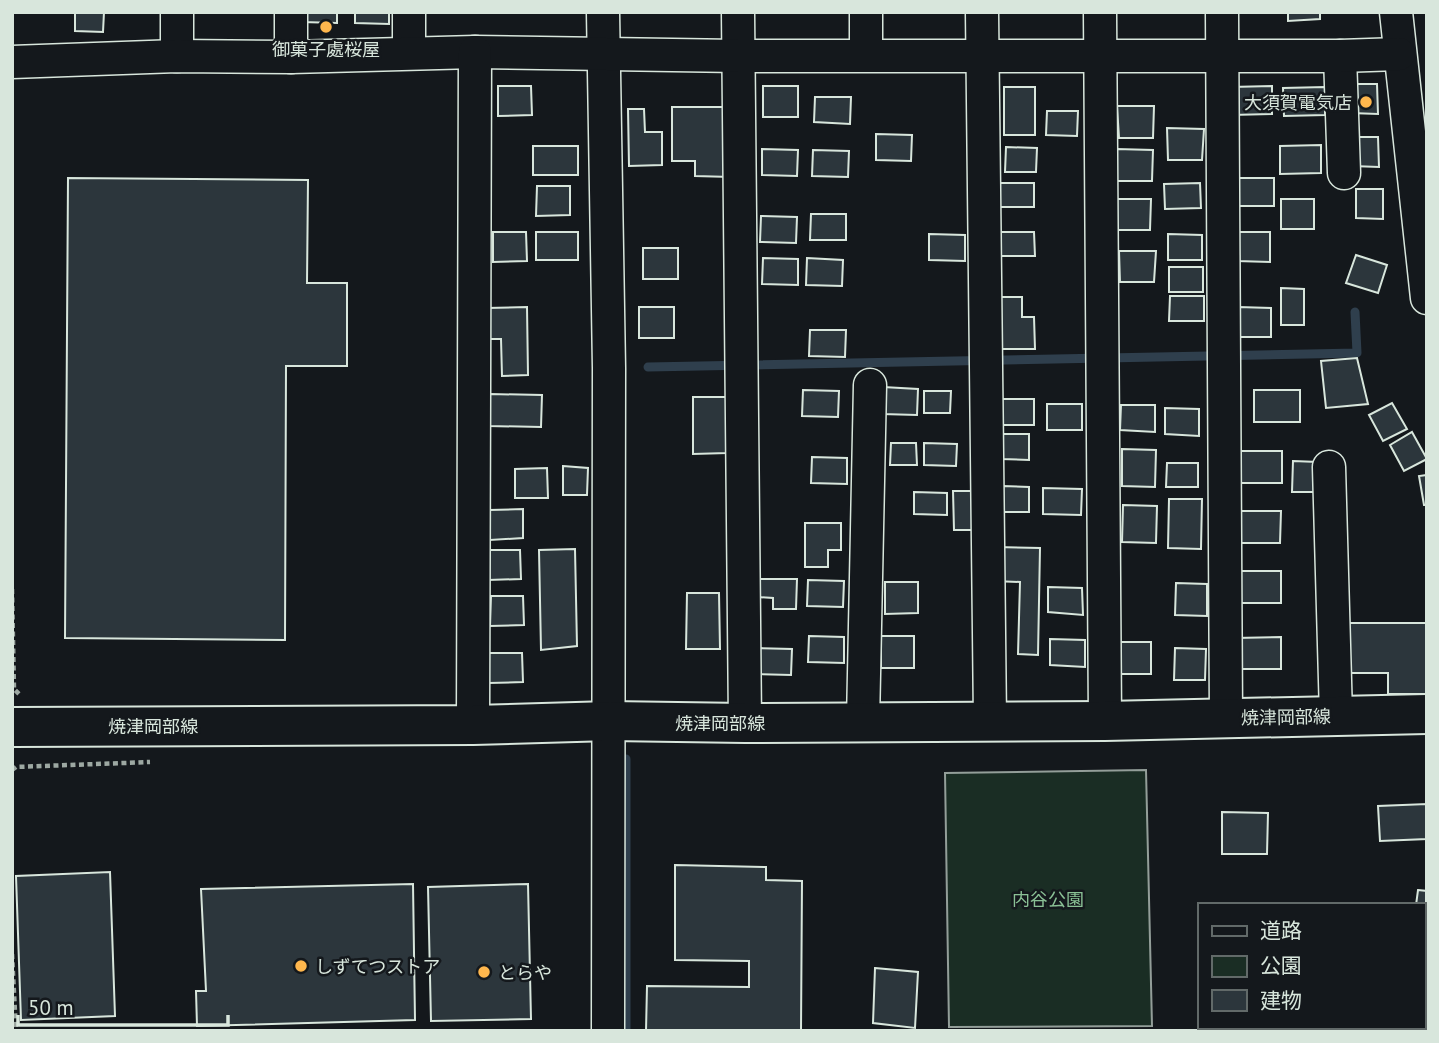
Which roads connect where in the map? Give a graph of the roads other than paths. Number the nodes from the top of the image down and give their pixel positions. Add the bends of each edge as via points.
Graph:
1 (177, 12) edge
2 (291, 12) edge
3 (409, 12) edge
4 (603, 12) edge
5 (738, 12) edge
6 (866, 12) edge
7 (982, 12) edge
8 (1100, 12) edge
9 (1222, 12) edge
10 (1396, 12) edge
11 (475, 52) junction
12 (409, 53) junction
13 (604, 54) junction
14 (1399, 54) junction
15 (866, 55) junction
16 (982, 55) junction
17 (177, 56) junction
18 (738, 56) junction
19 (1100, 56) junction
20 (1222, 56) junction
21 (291, 57) junction
22 (1340, 57) junction
23 (12, 62) edge
24 (1418, 145) edge
25 (1344, 173) dead end
26 (1427, 298) edge
27 (870, 385) dead end
28 (1329, 467) dead end
29 (18, 713) edge
30 (1427, 714) edge
31 (1336, 716) junction
32 (1226, 718) junction
33 (610, 721) junction
34 (990, 721) junction
35 (1105, 721) junction
36 (863, 722) junction
37 (745, 723) junction
38 (473, 725) junction
39 (608, 1031) edge

1 - 17 street
2 - 21 street
3 - 12 street
4 - 13 street
5 - 18 street
6 - 15 street
7 - 16 street
8 - 19 street
9 - 20 street
10 - 14 street
11 - 12 street
11 - 13 street
11 - 38 street
12 - 21 street
13 - 18 street
13 - 33 street
14 - 22 street
14 - 24 street
15 - 16 street
15 - 18 street
16 - 19 street
16 - 34 street
17 - 21 street
17 - 23 street
18 - 37 street
19 - 20 street
19 - 35 street
20 - 22 street
20 - 32 street
22 - 25 street
24 - 26 street
27 - 36 street
28 - 31 street
29 - 38 main road, 焼津岡部線
30 - 31 main road, 焼津岡部線
31 - 32 main road, 焼津岡部線
32 - 35 main road, 焼津岡部線
33 - 37 main road, 焼津岡部線
33 - 38 main road, 焼津岡部線
33 - 39 street
34 - 35 main road, 焼津岡部線
34 - 36 main road, 焼津岡部線
36 - 37 main road, 焼津岡部線

